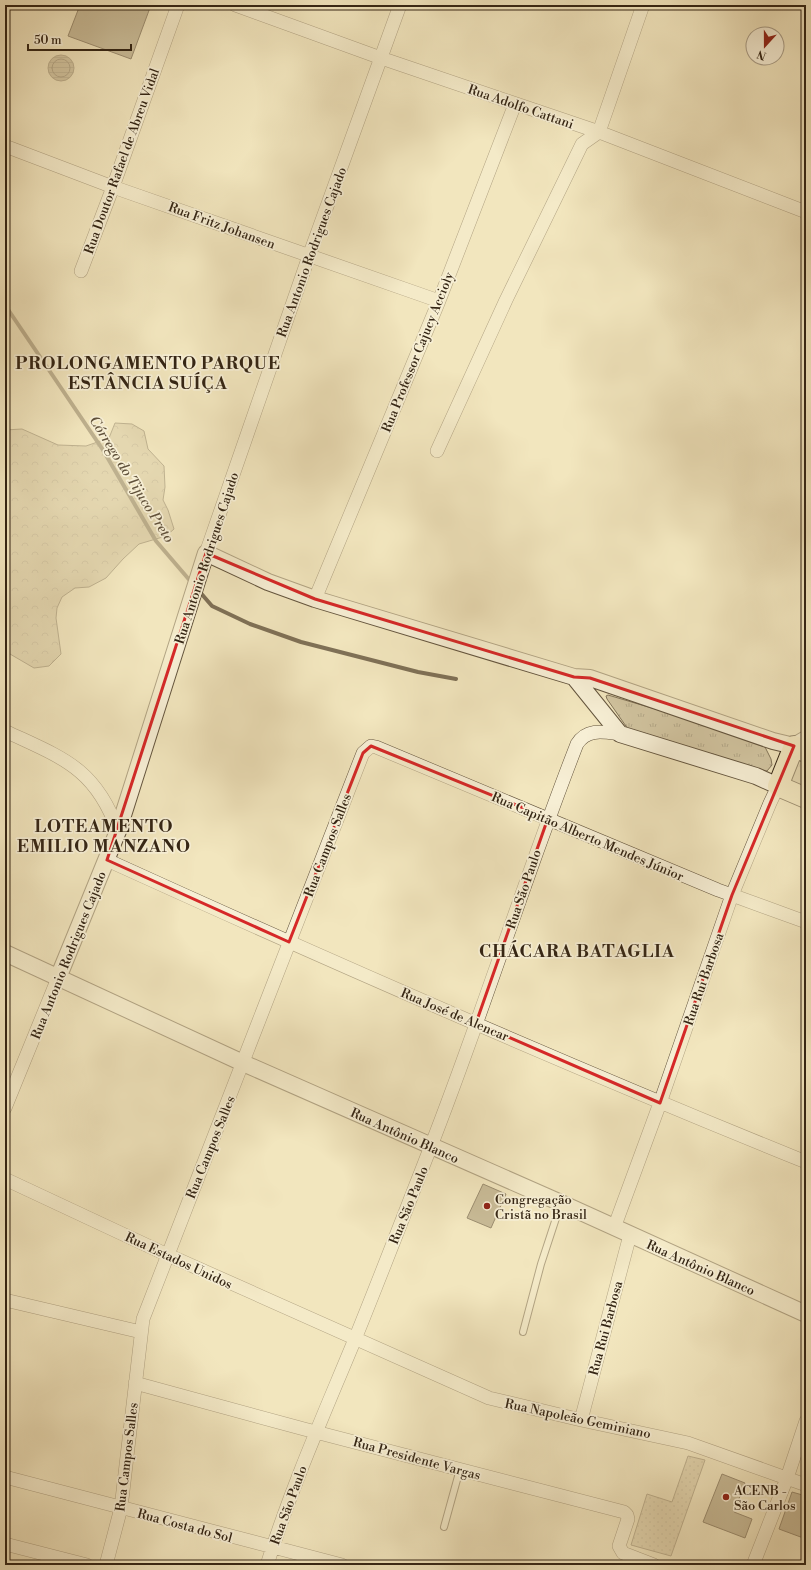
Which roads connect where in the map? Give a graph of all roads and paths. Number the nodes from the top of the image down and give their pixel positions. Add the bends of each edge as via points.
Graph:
1 (178, 5) edge
2 (235, 5) edge
3 (400, 5) edge
4 (643, 5) edge
5 (381, 58) junction
6 (515, 104) junction
7 (599, 132) junction
8 (5, 146) edge
9 (113, 186) junction
10 (806, 212) edge
11 (309, 256) junction
12 (81, 271) dead end
13 (439, 301) junction
14 (437, 451) dead end
15 (205, 557) junction
16 (315, 599) junction
17 (574, 677) junction
18 (5, 731) edge
19 (620, 734) junction
20 (371, 746) joint
21 (802, 746) edge
22 (778, 786) junction
23 (806, 798) edge
24 (548, 818) junction
25 (118, 831) junction
26 (107, 860) junction
27 (732, 895) junction
28 (806, 922) edge
29 (289, 942) junction
30 (5, 953) edge
31 (58, 978) junction
32 (476, 1023) junction
33 (243, 1063) junction
34 (660, 1103) junction
35 (5, 1108) edge
36 (431, 1146) junction
37 (806, 1162) edge
38 (5, 1179) edge
39 (561, 1203) junction
40 (614, 1228) junction
41 (630, 1235) junction
42 (167, 1255) junction
43 (5, 1300) edge
44 (806, 1314) edge
45 (141, 1332) junction
46 (523, 1332) dead end
47 (354, 1339) junction
48 (135, 1383) junction
49 (581, 1420) junction
50 (806, 1421) edge
51 (315, 1432) junction
52 (460, 1469) junction
53 (5, 1477) edge
54 (787, 1478) junction
55 (806, 1485) edge
56 (120, 1508) junction
57 (444, 1527) dead end
58 (5, 1544) edge
59 (272, 1547) junction
60 (87, 1565) edge
61 (106, 1565) edge
62 (267, 1565) edge
63 (342, 1565) edge
64 (654, 1565) edge
65 (754, 1565) edge

1 - 9 street, Rua Doutor Rafael de Abreu Vidal
2 - 5 street, Rua Adolfo Cattani
3 - 5 street, Rua Antonio Rodrigues Cajado
4 - 7 street
5 - 6 street, Rua Adolfo Cattani
5 - 11 street, Rua Antonio Rodrigues Cajado
6 - 7 street, Rua Adolfo Cattani
6 - 13 street, Rua Professor Cajucy Accioly
7 - 10 street, Rua Adolfo Cattani
7 - 14 street via 582,144 506,300
8 - 9 street, Rua Fritz Johansen
9 - 11 street, Rua Fritz Johansen
9 - 12 street, Rua Doutor Rafael de Abreu Vidal
11 - 13 street, Rua Fritz Johansen
11 - 15 street, Rua Antonio Rodrigues Cajado
13 - 16 street, Rua Professor Cajucy Accioly
15 - 16 street
15 - 25 street, Rua Antonio Rodrigues Cajado
16 - 17 street
17 - 19 street
17 - 21 street via 590,678 758,736
18 - 25 street via 62,758 78,769 93,783 104,800
19 - 22 street via 756,776
19 - 24 street, Rua São Paulo via 595,732 580,738
20 - 24 street, Rua Capitão Alberto Mendes Júnior
20 - 29 street, Rua Campos Salles via 363,753
21 - 22 main road, Rua Rui Barbosa
22 - 23 main road
22 - 27 street, Rua Rui Barbosa
24 - 27 street, Rua Capitão Alberto Mendes Júnior
24 - 32 street, Rua São Paulo
25 - 26 street, Rua Antonio Rodrigues Cajado
26 - 29 street, Rua José de Alencar
26 - 31 street, Rua Antonio Rodrigues Cajado
27 - 28 street, Rua Capitão Alberto Mendes Júnior
27 - 34 street, Rua Rui Barbosa
29 - 32 street, Rua José de Alencar
29 - 33 street, Rua Campos Salles
30 - 31 street, Rua Antônio Blanco
31 - 33 street, Rua Antônio Blanco
31 - 35 street, Rua Antonio Rodrigues Cajado
32 - 34 street, Rua José de Alencar
32 - 36 street, Rua São Paulo
33 - 36 street, Rua Antônio Blanco
33 - 42 street, Rua Campos Salles
34 - 37 street, Rua José de Alencar
34 - 40 street, Rua Rui Barbosa
36 - 39 street, Rua Antônio Blanco
36 - 47 street, Rua São Paulo
38 - 42 street, Rua Estados Unidos
39 - 40 street, Rua Antônio Blanco
39 - 46 lane
40 - 41 street, Rua Antônio Blanco
41 - 44 street, Rua Antônio Blanco
41 - 49 street, Rua Rui Barbosa
42 - 45 street, Rua Campos Salles via 143,1319
42 - 47 street, Rua Estados Unidos
43 - 45 street
45 - 48 street, Rua Campos Salles
47 - 49 street, Rua Napoleão Geminiano via 489,1398
47 - 51 street, Rua São Paulo
48 - 51 street, Rua Presidente Vargas
48 - 56 street, Rua Campos Salles
49 - 54 street, Rua Napoleão Geminiano via 688,1442
50 - 54 street
51 - 52 street, Rua Presidente Vargas
51 - 59 street, Rua São Paulo
52 - 57 lane
52 - 64 street, Rua Presidente Vargas via 624,1512 628,1519 620,1549 623,1553
53 - 56 street, Rua Costa do Sol
54 - 55 street, Rua Napoleão Geminiano
54 - 65 street
56 - 59 street, Rua Costa do Sol
56 - 61 street, Rua Campos Salles
58 - 60 street
59 - 62 street, Rua São Paulo
59 - 63 street, Rua Costa do Sol

